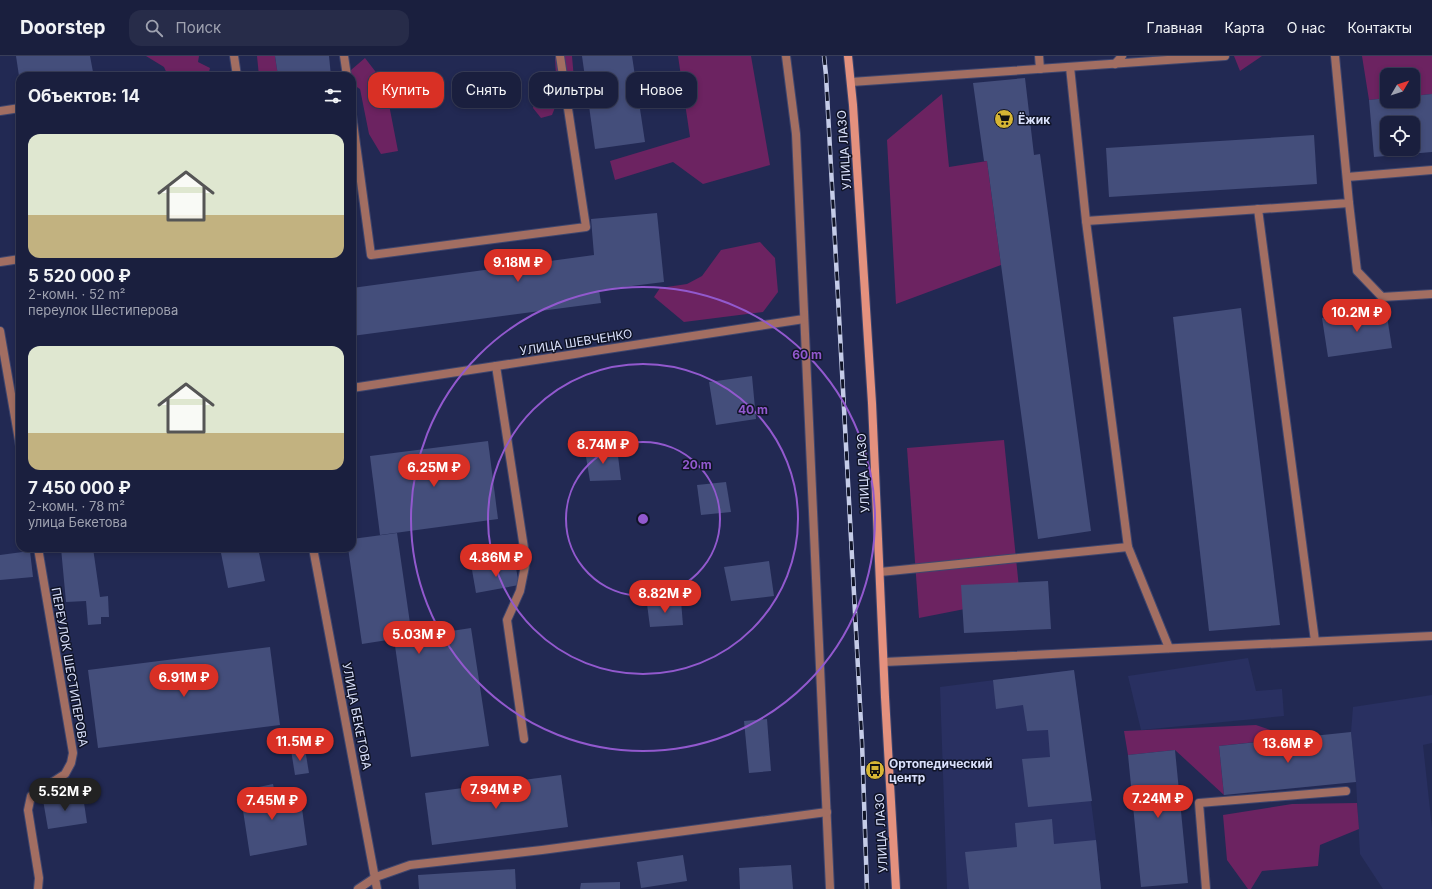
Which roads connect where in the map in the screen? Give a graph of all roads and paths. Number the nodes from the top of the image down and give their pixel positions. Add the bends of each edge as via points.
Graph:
1 (234, 56) edge
2 (344, 56) edge
3 (560, 56) edge
4 (786, 56) edge
5 (848, 56) edge
6 (1039, 56) edge
7 (1122, 56) edge
8 (1224, 56) edge
9 (1335, 56) edge
10 (1115, 64) junction
11 (1070, 67) junction
12 (1040, 69) junction
13 (236, 72) edge
14 (346, 72) edge
15 (851, 82) junction
16 (16, 109) edge
17 (0, 111) edge
18 (356, 144) edge
19 (1432, 170) edge
20 (1347, 177) junction
21 (1349, 204) junction
22 (1258, 209) junction
23 (1086, 221) junction
24 (16, 260) edge
25 (0, 262) edge
26 (1432, 294) edge
27 (804, 319) junction
28 (0, 331) edge
29 (496, 366) junction
30 (356, 387) edge
31 (16, 423) edge
32 (1128, 547) junction
33 (39, 552) edge
34 (314, 552) edge
35 (880, 572) junction
36 (1432, 636) edge
37 (1315, 641) junction
38 (1169, 648) junction
39 (884, 662) junction
40 (524, 739) dead end
41 (1346, 791) dead end
42 (826, 812) junction
43 (376, 877) junction
44 (38, 889) edge
45 (358, 889) edge
46 (377, 889) edge
47 (830, 889) edge
48 (896, 889) edge
49 (1206, 889) edge

1 - 13 street
2 - 14 street
3 - 18 street via 586,227 371,255
4 - 27 street via 796,134
5 - 15 street, УЛИЦА ЛАЗО
6 - 12 street
7 - 10 street
8 - 10 street
9 - 20 street
10 - 11 street
11 - 12 street
11 - 23 street
12 - 15 street
15 - 35 street, УЛИЦА ЛАЗО
16 - 17 street
19 - 20 street
20 - 21 street
21 - 22 street
21 - 26 street via 1357,271 1382,297
22 - 23 street
22 - 37 street
23 - 32 street
24 - 25 street
27 - 29 street, УЛИЦА ШЕВЧЕНКО
27 - 42 street
28 - 31 street
29 - 30 street, УЛИЦА ШЕВЧЕНКО
29 - 40 street via 526,561 520,590 507,620
32 - 35 street
32 - 38 street
33 - 44 street, ПЕРЕУЛОК ШЕСТИПЕРОВА via 73,753 71,763 64,774 31,796 28,810 39,878
34 - 43 street, УЛИЦА БЕКЕТОВА
35 - 39 street, УЛИЦА ЛАЗО
36 - 37 street
37 - 38 street
38 - 39 street
39 - 48 street, УЛИЦА ЛАЗО
41 - 49 street via 1199,803
42 - 43 street via 410,865
42 - 47 street
43 - 45 street
43 - 46 street, УЛИЦА БЕКЕТОВА

